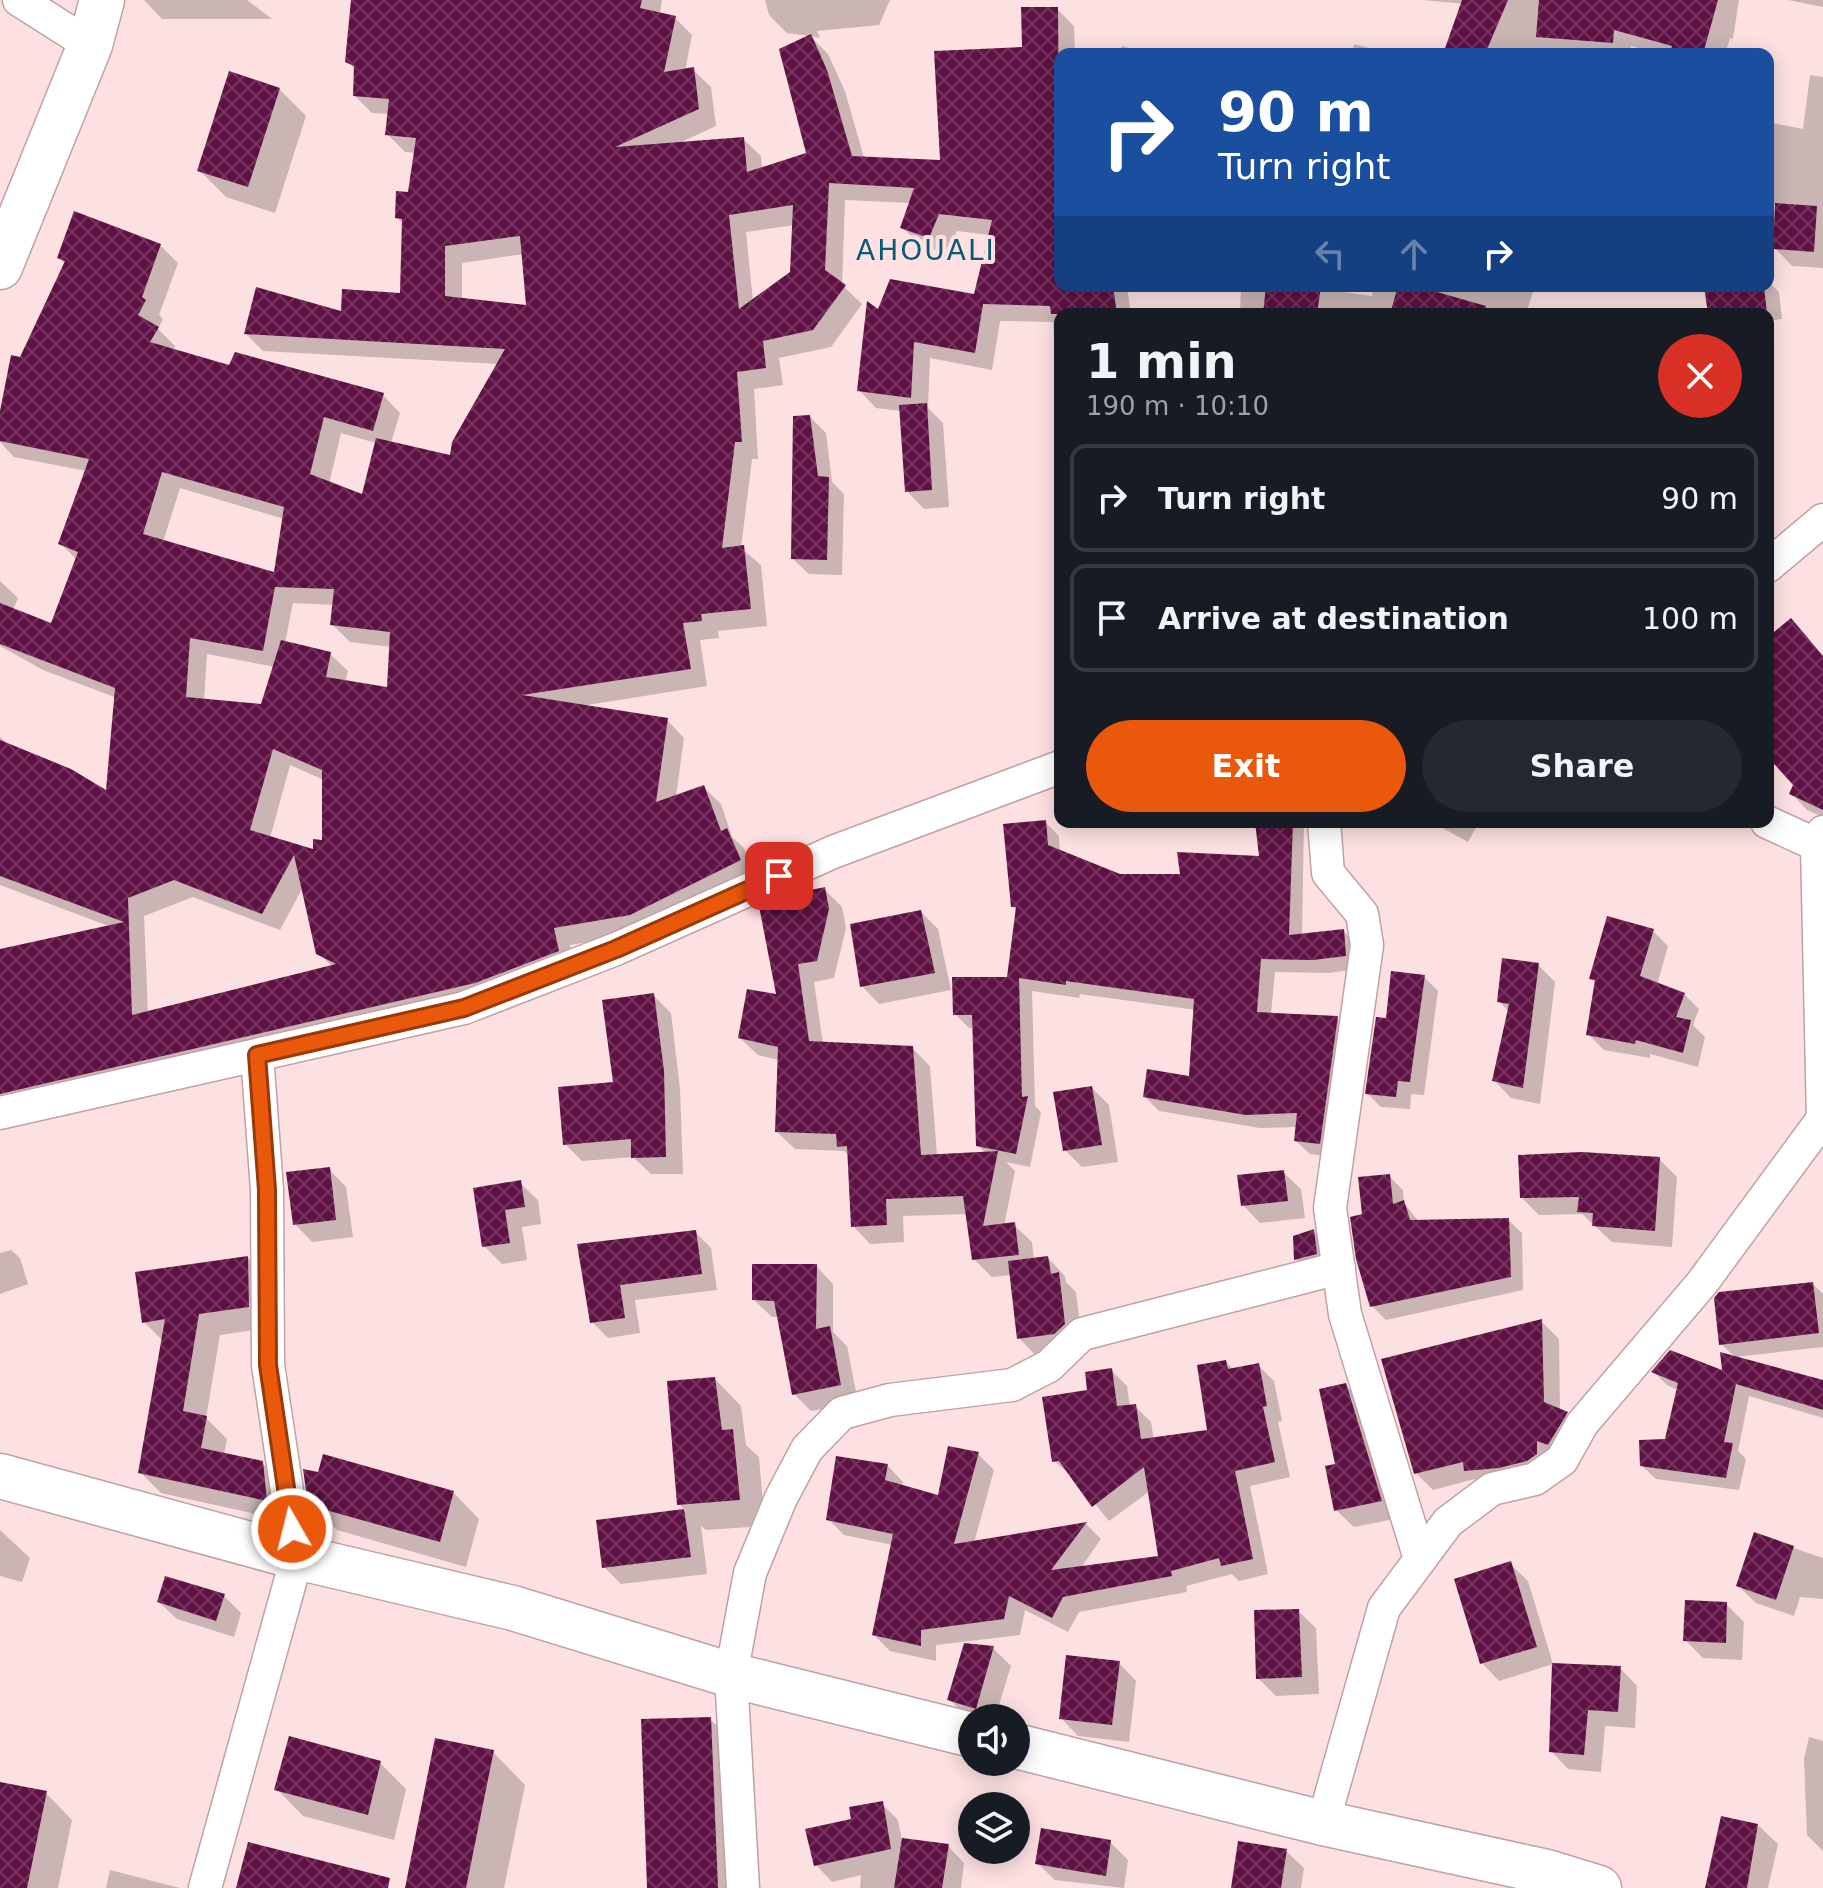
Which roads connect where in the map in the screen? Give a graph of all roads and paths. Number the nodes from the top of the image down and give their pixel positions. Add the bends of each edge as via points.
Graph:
1 (19, 0) edge
2 (102, 0) edge
3 (90, 45) junction
4 (0, 267) edge
5 (1823, 520) edge
6 (1774, 561) edge
7 (1054, 769) edge
8 (1774, 824) edge
9 (1324, 828) edge
10 (1820, 839) edge
11 (257, 1055) junction
12 (0, 1113) edge
13 (1823, 1120) edge
14 (1339, 1268) junction
15 (0, 1476) edge
16 (297, 1557) junction
17 (1420, 1559) junction
18 (731, 1675) junction
19 (958, 1732) edge
20 (1030, 1750) edge
21 (1323, 1823) junction
22 (1550, 1880) edge
23 (205, 1888) edge
24 (743, 1888) edge
25 (1599, 1888) edge

1 - 3 street
2 - 3 main road
3 - 4 main road
5 - 6 street
7 - 11 street via 833,852 616,949 464,1008
8 - 10 street
9 - 14 street via 1328,873 1362,914 1367,945 1330,1208
10 - 13 street
11 - 12 street
11 - 16 street via 267,1190 268,1365
13 - 17 street via 1702,1283 1582,1424 1562,1460 1535,1479 1492,1489 1448,1522
14 - 17 street via 1345,1314
14 - 18 street via 1082,1334 1049,1366 1012,1385 890,1400 842,1413 807,1449 781,1498 750,1573
15 - 16 main road
16 - 18 main road via 513,1608
16 - 23 street
17 - 21 street via 1384,1608
18 - 19 main road
18 - 24 street
20 - 21 main road
21 - 22 main road
22 - 25 main road

